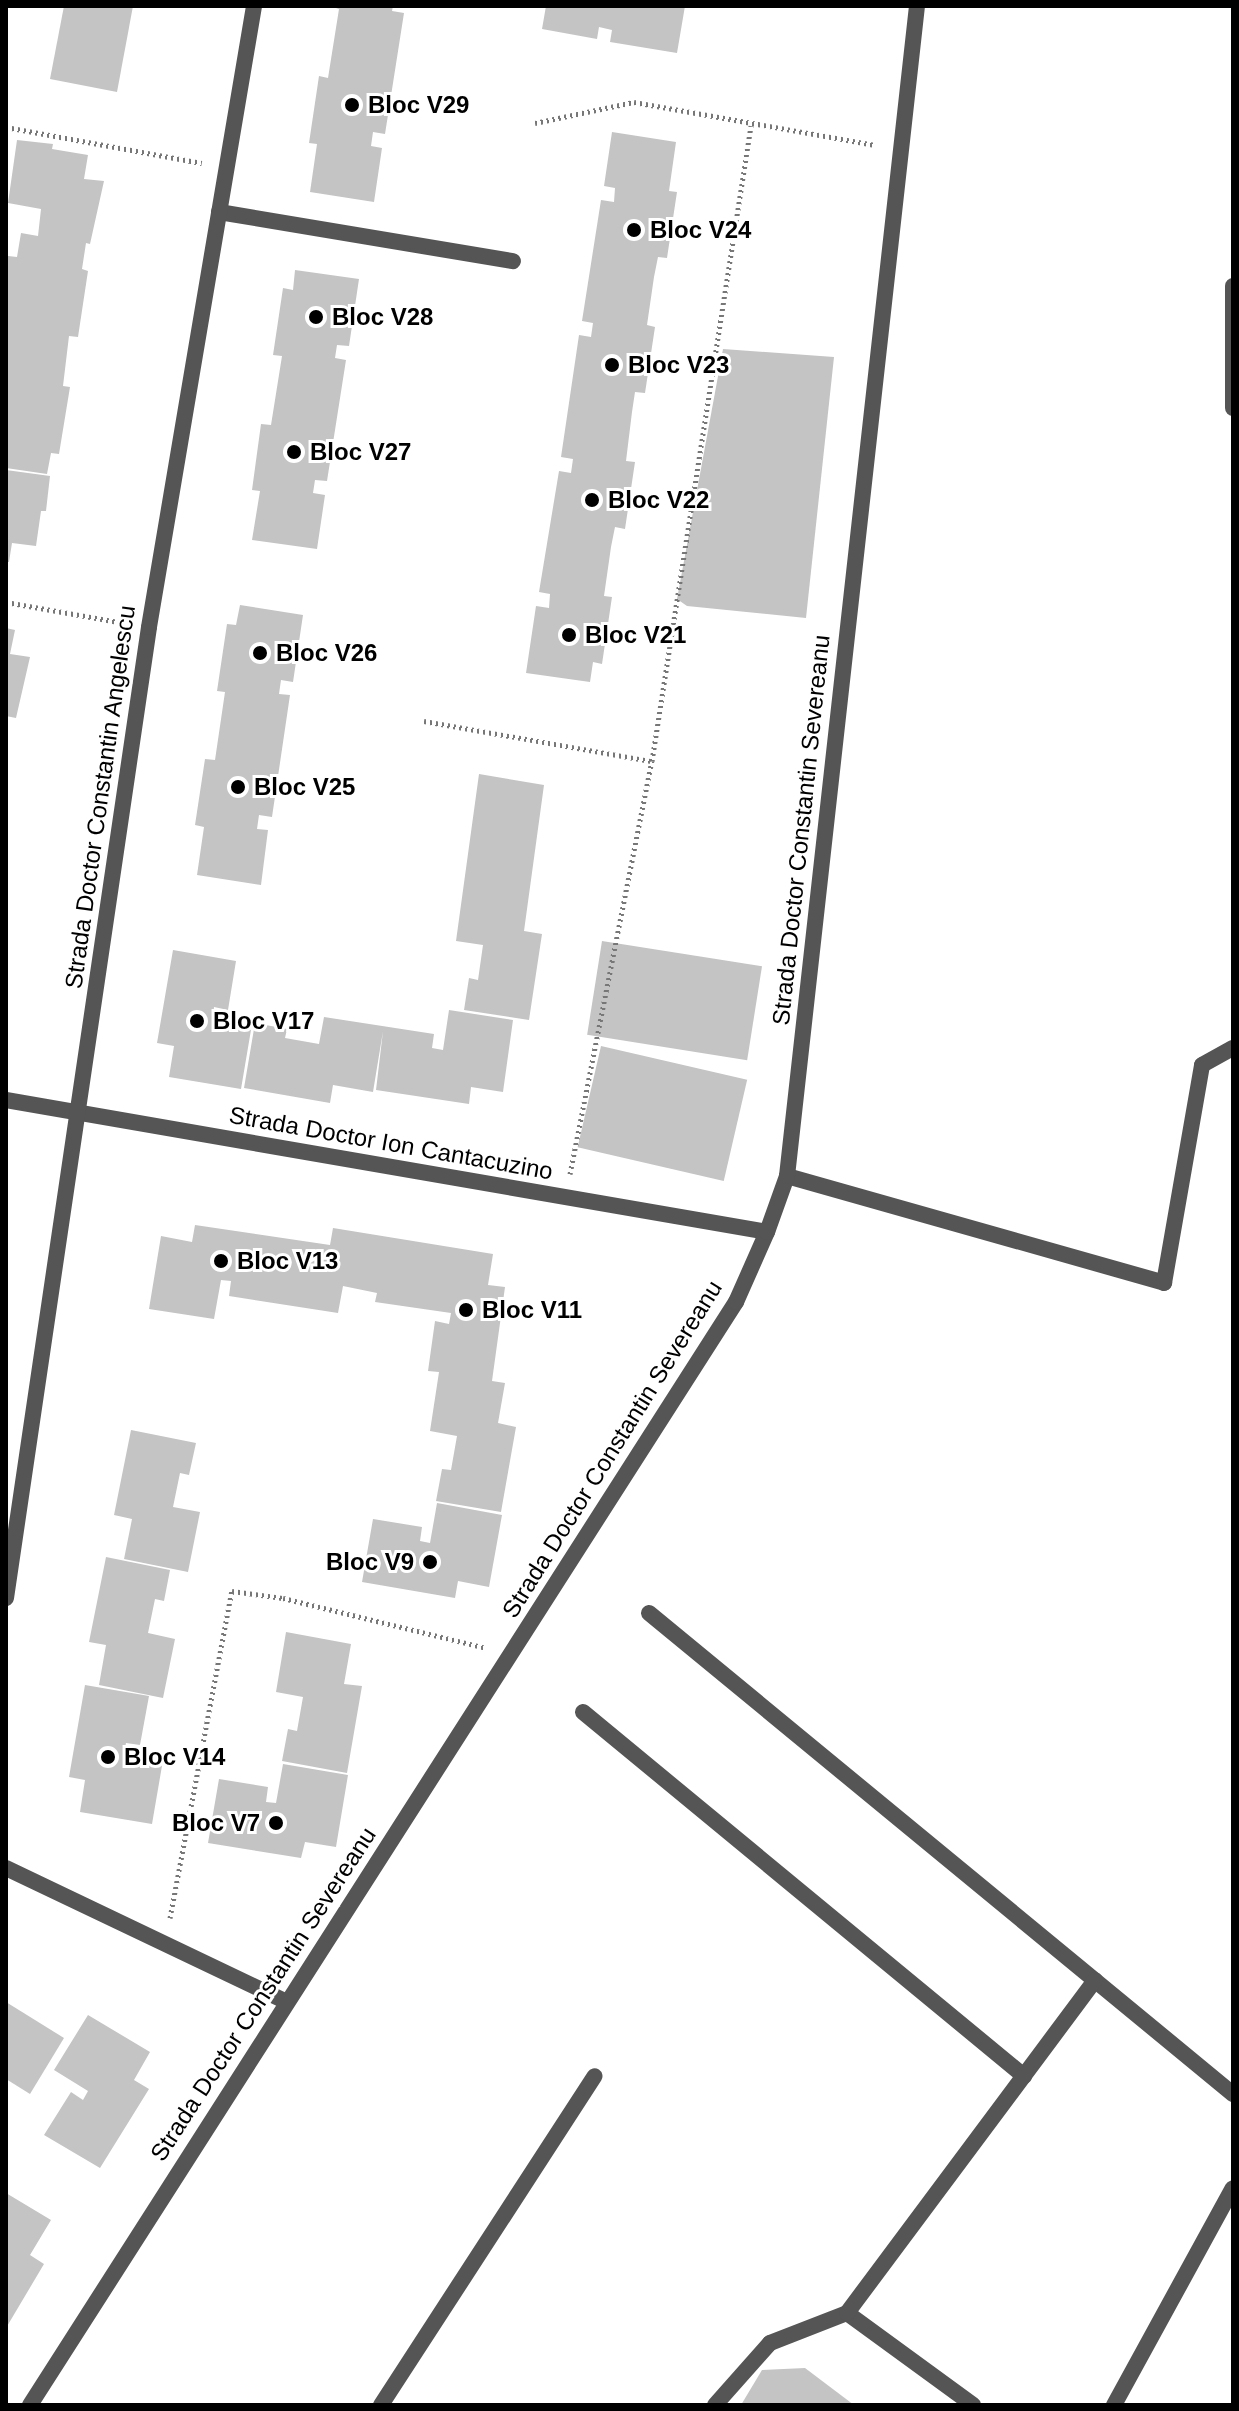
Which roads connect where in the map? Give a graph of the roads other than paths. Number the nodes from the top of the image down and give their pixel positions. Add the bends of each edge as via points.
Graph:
1 (254, 6) edge
2 (917, 6) edge
3 (219, 212) junction
4 (513, 261) dead end
5 (1233, 286) edge
6 (1233, 408) edge
7 (1233, 1048) edge
8 (6, 1100) edge
9 (76, 1112) junction
10 (787, 1176) junction
11 (767, 1232) junction
12 (6, 1598) edge
13 (649, 1613) dead end
14 (583, 1712) dead end
15 (6, 1868) edge
16 (1095, 1980) junction
17 (287, 2002) junction
18 (595, 2076) dead end
19 (1024, 2076) junction
20 (1233, 2094) edge
21 (1233, 2188) edge
22 (847, 2313) junction
23 (30, 2405) edge
24 (381, 2405) edge
25 (715, 2405) edge
26 (973, 2405) edge
27 (1114, 2405) edge

1 - 3 street, Strada Doctor Constantin Angelescu
2 - 10 street, Strada Doctor Constantin Severeanu
3 - 4 street
3 - 9 street, Strada Doctor Constantin Angelescu via 149,627
5 - 6 street
7 - 10 street via 1202,1065 1164,1283
8 - 9 street, Strada Doctor Ion Cantacuzino
9 - 11 street, Strada Doctor Ion Cantacuzino
9 - 12 street, Strada Doctor Constantin Angelescu
10 - 11 street, Strada Doctor Constantin Severeanu
11 - 17 street, Strada Doctor Constantin Severeanu via 736,1302
13 - 16 street
14 - 19 street
15 - 17 street
16 - 19 street
16 - 20 street
17 - 23 street, Strada Doctor Constantin Severeanu
18 - 24 street
19 - 22 street
21 - 27 street
22 - 25 street via 770,2343
22 - 26 street

